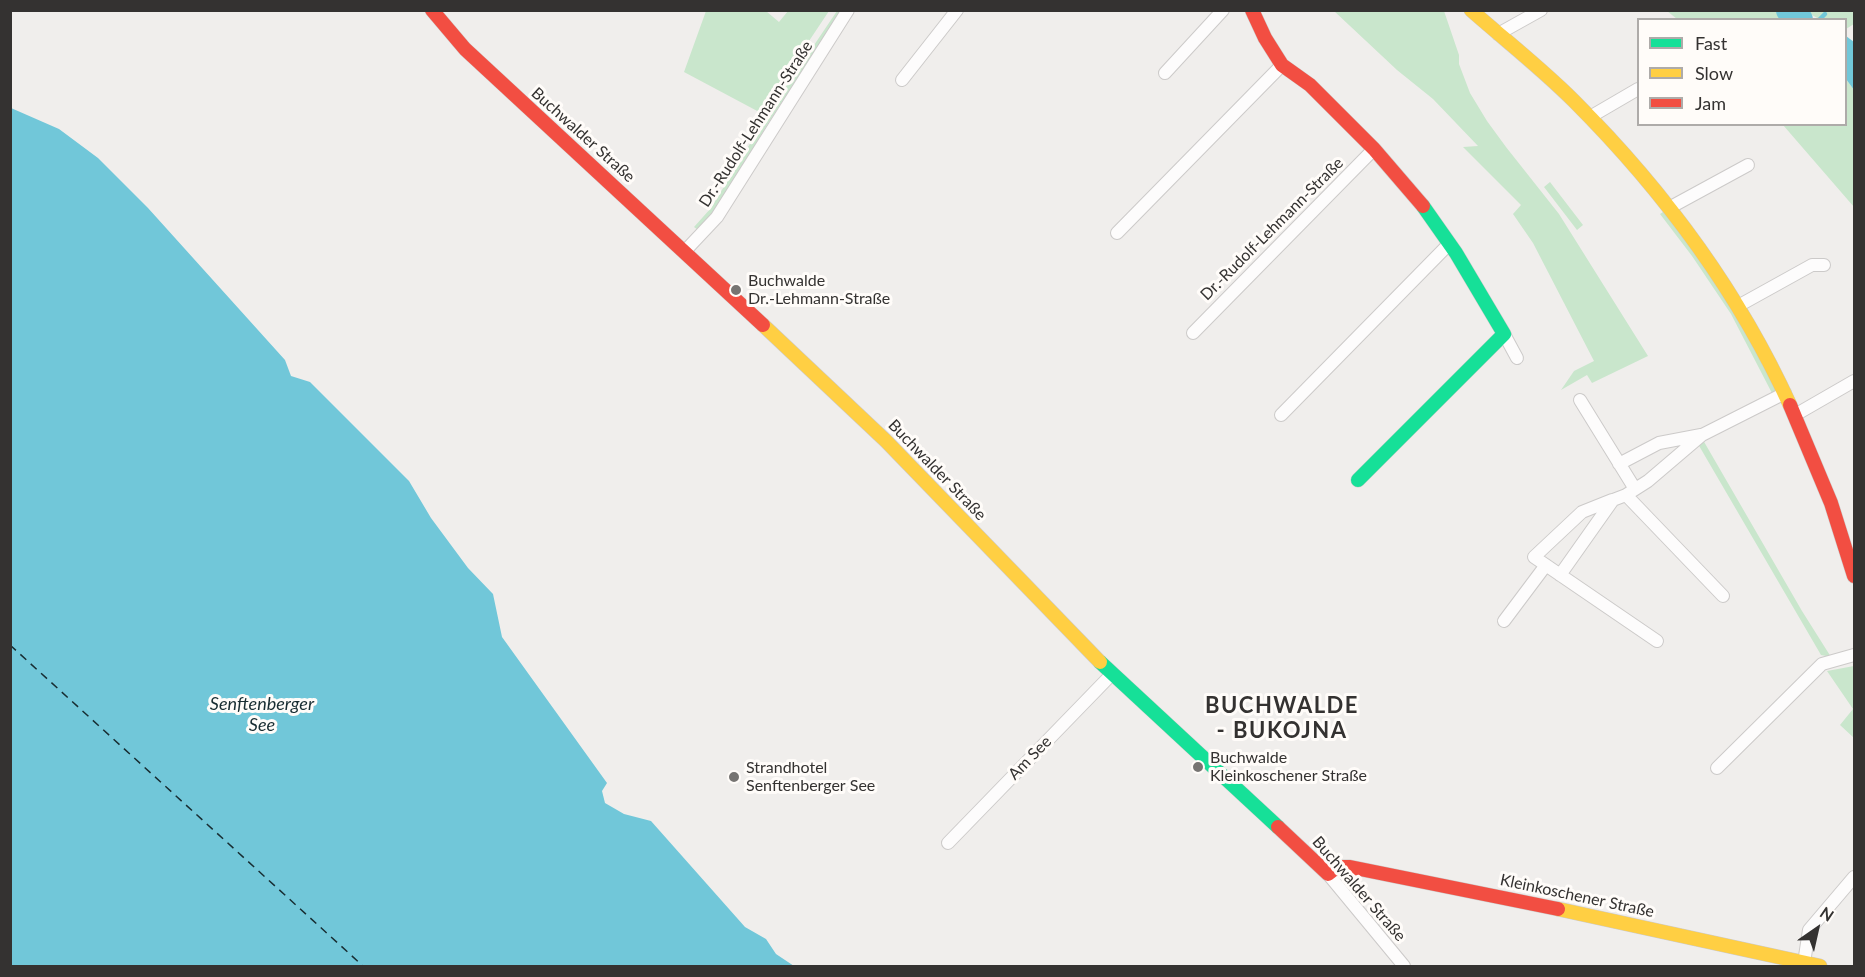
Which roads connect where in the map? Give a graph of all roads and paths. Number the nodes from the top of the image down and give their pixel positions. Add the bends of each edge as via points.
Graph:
1 (432, 10) edge
2 (848, 10) edge
3 (957, 10) edge
4 (1223, 10) edge
5 (1252, 10) edge
6 (1471, 10) edge
7 (1541, 10) edge
8 (1498, 34) junction
9 (1282, 65) junction
10 (1165, 73) dead end
11 (902, 80) dead end
12 (1637, 90) edge
13 (1590, 117) junction
14 (1374, 149) junction
15 (1748, 165) dead end
16 (1669, 208) junction
17 (1118, 233) dead end
18 (1449, 244) junction
19 (685, 251) junction
20 (1824, 265) dead end
21 (1738, 306) junction
22 (1193, 333) dead end
23 (1504, 334) junction
24 (1517, 358) dead end
25 (1854, 381) edge
26 (1785, 393) junction
27 (1580, 400) dead end
28 (1281, 415) dead end
29 (1795, 415) junction
30 (1702, 435) junction
31 (1619, 464) junction
32 (1358, 480) dead end
33 (1631, 492) junction
34 (1613, 500) junction
35 (1546, 565) junction
36 (1560, 576) junction
37 (1854, 576) edge
38 (1723, 596) dead end
39 (1503, 621) dead end
40 (1657, 641) dead end
41 (1854, 655) edge
42 (1112, 674) junction
43 (1717, 768) dead end
44 (948, 843) dead end
45 (1328, 874) junction
46 (1854, 877) edge
47 (1804, 963) junction
48 (1404, 966) edge
49 (1820, 966) edge

1 - 19 street, Buchwalder Straße via 465,49
2 - 19 street, Dr.-Rudolf-Lehmann-Straße via 717,217
3 - 11 street
4 - 10 street
5 - 9 street
6 - 8 street
7 - 8 street
8 - 13 street
9 - 14 street via 1310,85
9 - 17 street
12 - 13 street
13 - 16 street
14 - 18 street via 1420,202
14 - 22 street, Dr.-Rudolf-Lehmann-Straße
15 - 16 street
16 - 21 street
18 - 23 street
18 - 28 street
19 - 42 street, Buchwalder Straße via 886,441
20 - 21 street via 1812,265
21 - 26 street
23 - 24 street
23 - 32 street
25 - 29 street
26 - 29 street
26 - 30 street
27 - 31 street
29 - 37 street via 1839,524
30 - 31 street via 1659,443
30 - 33 street
31 - 33 street
33 - 34 street
33 - 38 street
34 - 35 street via 1582,512 1534,557
34 - 36 street
35 - 36 street
35 - 39 street
36 - 40 street
41 - 43 street via 1822,664
42 - 44 street, Am See
42 - 45 street, Buchwalder Straße
45 - 47 street, Kleinkoschener Straße via 1337,867 1350,867
45 - 48 street, Buchwalder Straße
46 - 47 street via 1809,930
47 - 49 street, Kleinkoschener Straße

